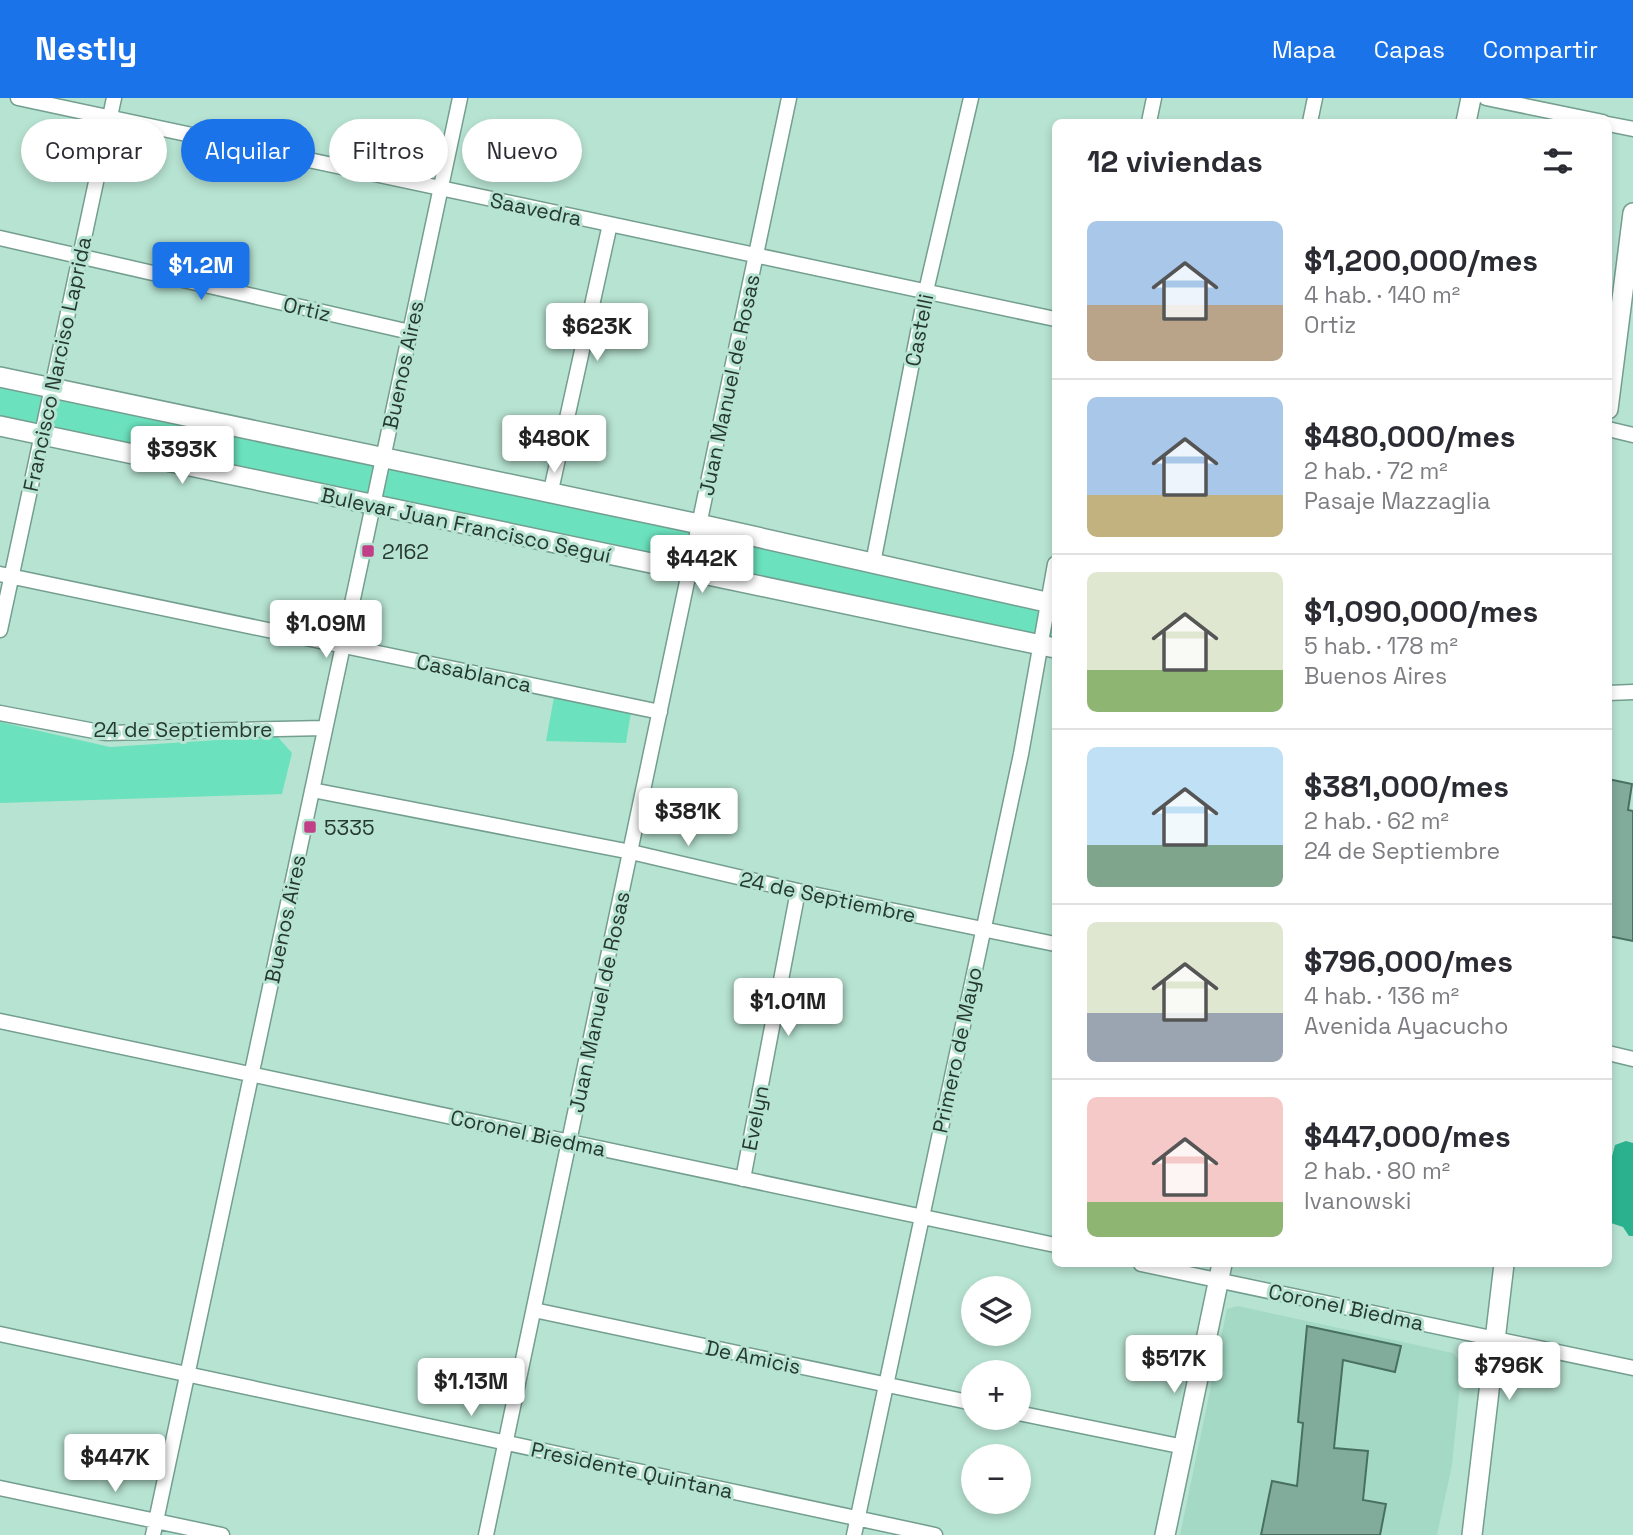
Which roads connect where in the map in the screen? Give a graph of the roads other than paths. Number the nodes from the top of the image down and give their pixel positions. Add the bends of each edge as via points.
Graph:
1 (18, 98) edge
2 (114, 98) edge
3 (460, 98) edge
4 (789, 98) edge
5 (971, 98) edge
6 (1154, 98) edge
7 (1315, 98) edge
8 (1471, 98) edge
9 (1486, 98) edge
10 (109, 119) joint
11 (1150, 119) edge
12 (1311, 119) edge
13 (1467, 119) edge
14 (1587, 119) edge
15 (1612, 124) edge
16 (1633, 129) edge
17 (167, 131) edge
18 (96, 182) edge
19 (440, 189) junction
20 (1633, 213) edge
21 (610, 225) junction
22 (0, 238) edge
23 (756, 255) junction
24 (80, 256) junction
25 (926, 291) junction
26 (1052, 317) edge
27 (410, 332) junction
28 (0, 377) edge
29 (1612, 378) edge
30 (53, 388) junction
31 (0, 426) edge
32 (1612, 430) edge
33 (42, 435) junction
34 (1633, 435) edge
35 (383, 458) junction
36 (550, 495) junction
37 (373, 506) junction
38 (699, 524) junction
39 (873, 563) junction
40 (689, 572) junction
41 (6, 575) edge
42 (1051, 603) edge
43 (0, 630) edge
44 (343, 645) junction
45 (1048, 647) edge
46 (1633, 692) edge
47 (1612, 693) edge
48 (660, 712) junction
49 (0, 713) edge
50 (326, 728) junction
51 (312, 790) junction
52 (631, 852) junction
53 (798, 891) junction
54 (983, 930) junction
55 (1052, 943) edge
56 (0, 1021) edge
57 (1612, 1054) edge
58 (1633, 1059) edge
59 (251, 1074) junction
60 (569, 1142) junction
61 (743, 1179) junction
62 (922, 1217) junction
63 (1052, 1244) edge
64 (1171, 1267) edge
65 (1504, 1267) edge
66 (1221, 1272) edge
67 (534, 1310) junction
68 (0, 1334) edge
69 (1495, 1339) junction
70 (1633, 1368) edge
71 (188, 1375) junction
72 (886, 1385) junction
73 (961, 1401) edge
74 (1031, 1416) edge
75 (505, 1443) junction
76 (1184, 1447) junction
77 (0, 1488) edge
78 (857, 1518) junction
79 (155, 1528) edge
80 (222, 1535) edge
81 (486, 1535) edge
82 (853, 1535) edge
83 (935, 1535) edge
84 (1165, 1535) edge
85 (1472, 1535) edge

1 - 10 street, Saavedra
2 - 10 street, Francisco Narciso Laprida
3 - 19 street, Buenos Aires
4 - 23 street, Juan Manuel de Rosas
5 - 25 street, Castelli
6 - 11 street
7 - 12 street
8 - 13 main road
9 - 14 street
15 - 16 street
17 - 19 street, Saavedra
18 - 24 street, Francisco Narciso Laprida
19 - 21 street, Saavedra
19 - 27 street, Buenos Aires
20 - 29 main road
21 - 23 street, Saavedra
21 - 36 street
22 - 24 street, Ortiz
23 - 25 street, Saavedra
23 - 38 street, Juan Manuel de Rosas
24 - 27 street, Ortiz
24 - 30 street, Francisco Narciso Laprida
25 - 26 street, Saavedra
25 - 39 street, Castelli
27 - 35 street, Buenos Aires
28 - 30 main road
30 - 33 street, Francisco Narciso Laprida
30 - 35 main road
31 - 33 main road, Bulevar Juan Francisco Seguí
32 - 34 street
33 - 37 main road, Bulevar Juan Francisco Seguí
33 - 41 street, Francisco Narciso Laprida
35 - 36 main road
35 - 37 street, Buenos Aires
36 - 38 main road
37 - 40 main road, Bulevar Juan Francisco Seguí
37 - 44 street, Buenos Aires
38 - 39 main road
38 - 40 street, Juan Manuel de Rosas
39 - 42 main road
40 - 45 main road, Bulevar Juan Francisco Seguí
40 - 48 street, Juan Manuel de Rosas
41 - 43 street, Francisco Narciso Laprida
41 - 44 street, Casablanca
42 - 45 street, Primero de Mayo
44 - 48 street, Casablanca
44 - 50 street, Buenos Aires
45 - 54 street, Primero de Mayo
46 - 47 street
48 - 52 street, Juan Manuel de Rosas
49 - 50 street, 24 de Septiembre via 106,733
50 - 51 street, Buenos Aires
51 - 52 street, 24 de Septiembre
51 - 59 street, Buenos Aires
52 - 53 street, 24 de Septiembre
52 - 60 street, Juan Manuel de Rosas
53 - 54 street, 24 de Septiembre
53 - 61 street, Evelyn
54 - 55 street, 24 de Septiembre
54 - 62 street, Primero de Mayo
56 - 59 street, Coronel Biedma
57 - 58 street
59 - 60 street, Coronel Biedma
59 - 71 street, Buenos Aires
60 - 61 street, Coronel Biedma
60 - 67 street, Juan Manuel de Rosas
61 - 62 street, Coronel Biedma
62 - 63 street, Coronel Biedma
62 - 72 street, Primero de Mayo
64 - 66 street, Coronel Biedma
65 - 69 main road
66 - 69 street, Coronel Biedma
66 - 76 main road
67 - 72 street, De Amicis
67 - 75 street, Juan Manuel de Rosas
68 - 71 street, Presidente Quintana
69 - 70 street, Coronel Biedma
69 - 85 main road
71 - 75 street, Presidente Quintana
71 - 79 street, Buenos Aires
72 - 73 street, De Amicis
72 - 78 street, Primero de Mayo
74 - 76 street
75 - 78 street, Presidente Quintana
75 - 81 street, Juan Manuel de Rosas
76 - 84 main road
77 - 79 street
78 - 82 street, Primero de Mayo
78 - 83 street, Presidente Quintana
79 - 80 street

